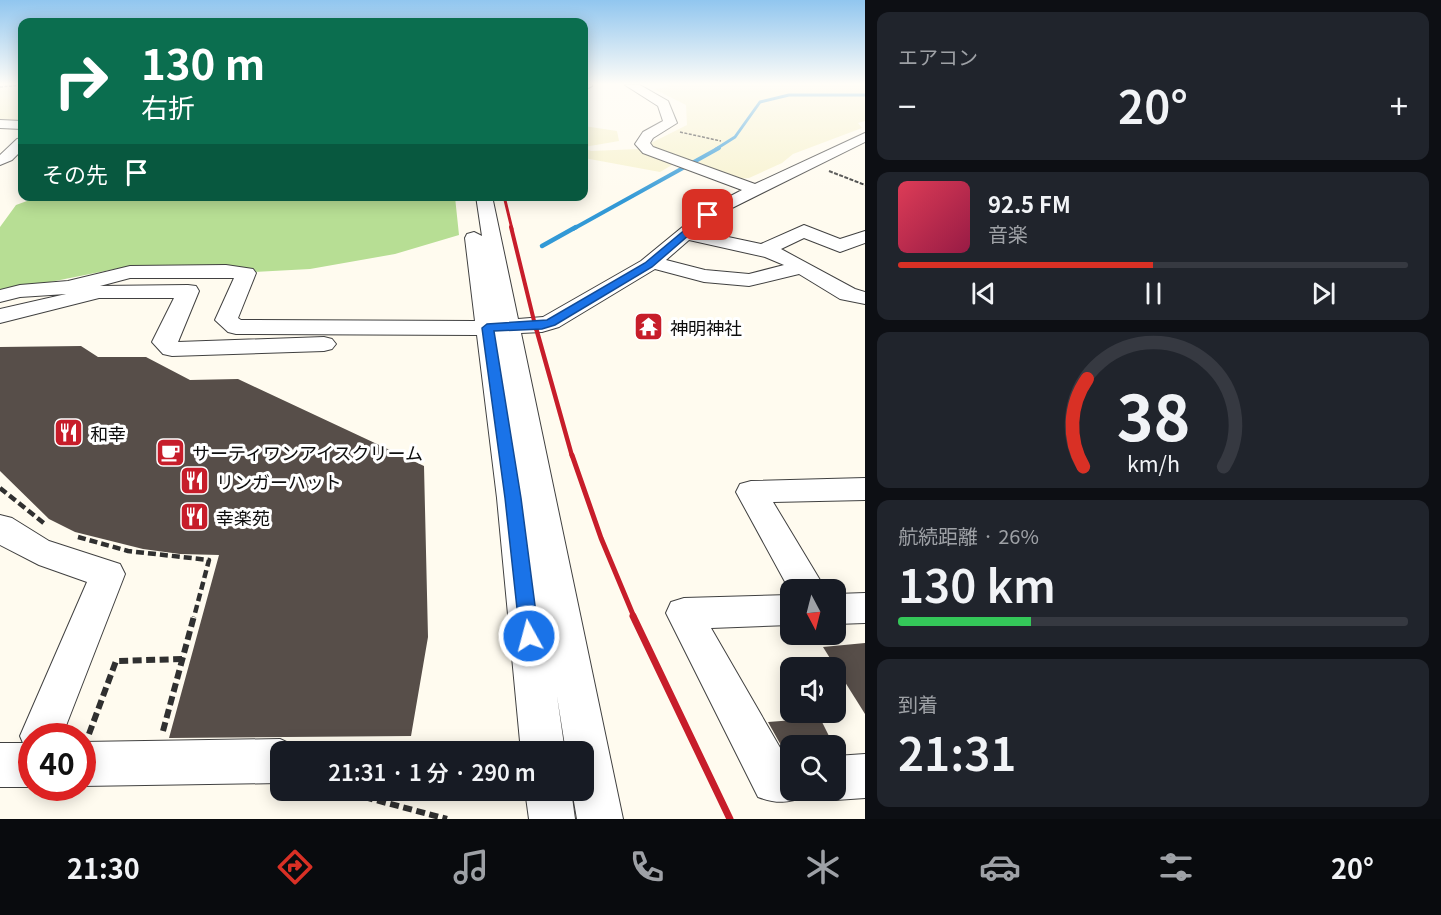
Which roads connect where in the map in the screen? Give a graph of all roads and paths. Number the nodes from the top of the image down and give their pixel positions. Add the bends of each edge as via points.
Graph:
1 (669, 123) edge
2 (0, 124) edge
3 (18, 124) edge
4 (865, 137) edge
5 (858, 144) edge
6 (806, 165) junction
7 (865, 185) edge
8 (755, 189) junction
9 (469, 201) edge
10 (485, 201) edge
11 (686, 234) junction
12 (865, 237) edge
13 (764, 250) junction
14 (652, 262) junction
15 (802, 267) junction
16 (0, 296) edge
17 (865, 298) edge
18 (0, 316) edge
19 (375, 327) junction
20 (498, 327) junction
21 (0, 488) edge
22 (865, 489) edge
23 (0, 526) edge
24 (52, 530) dead end
25 (74, 536) dead end
26 (802, 579) edge
27 (865, 608) edge
28 (846, 609) edge
29 (780, 610) edge
30 (182, 659) junction
31 (42, 723) edge
32 (94, 723) edge
33 (542, 741) edge
34 (96, 755) edge
35 (270, 761) edge
36 (154, 763) junction
37 (865, 776) edge
38 (846, 777) edge
39 (780, 781) edge
40 (379, 801) edge
41 (550, 801) edge
42 (447, 819) edge
43 (552, 819) edge
44 (600, 819) edge

1 - 8 street via 648,135 642,144 648,150
2 - 3 street
4 - 5 street
5 - 6 street
6 - 7 path
6 - 8 street
8 - 11 street via 708,215
9 - 20 street
10 - 20 street
11 - 13 street
11 - 14 street
12 - 13 street via 840,246 804,231
13 - 15 street
14 - 15 street via 704,276 749,280
14 - 20 street via 551,322
15 - 17 street via 848,294
16 - 19 street via 68,287 130,272 226,271 246,273 226,320 230,325
18 - 19 street via 99,292 188,291 164,342 172,349 366,341 374,335
19 - 20 street
20 - 33 street via 513,498
20 - 44 street
21 - 24 path
22 - 26 street via 751,492
23 - 31 street via 13,538 56,559 108,574
25 - 30 path via 128,551 209,560
27 - 28 street
29 - 39 street via 684,613 774,781
30 - 32 path via 116,661
30 - 36 path
34 - 36 street
35 - 36 street
37 - 38 street
40 - 42 path
41 - 43 street

